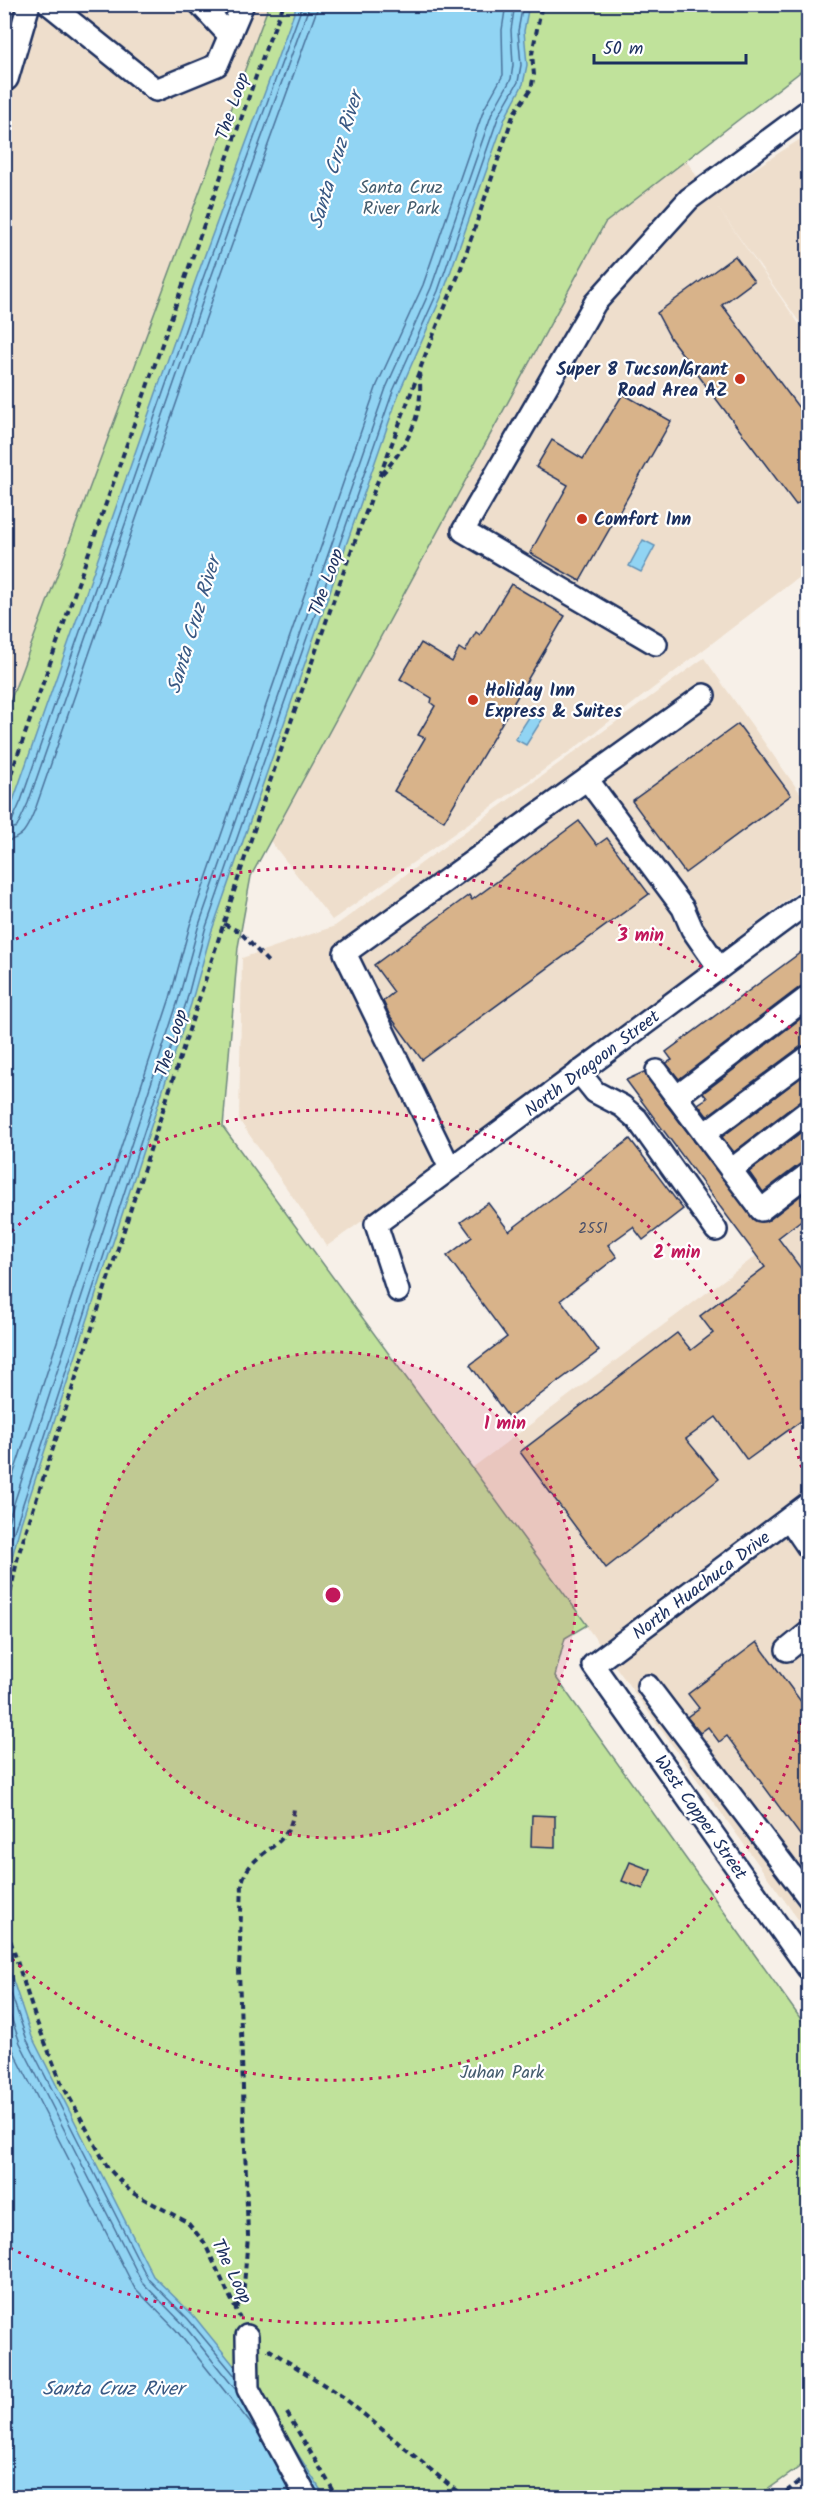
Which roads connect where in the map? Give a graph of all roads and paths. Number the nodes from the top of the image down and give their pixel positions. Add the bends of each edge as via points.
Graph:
1 (29, 4) edge
2 (49, 4) edge
3 (200, 4) edge
4 (243, 4) edge
5 (284, 4) edge
6 (542, 5) edge
7 (230, 36) junction
8 (4, 78) edge
9 (808, 111) edge
10 (419, 372) junction
11 (380, 477) junction
12 (656, 644) dead end
13 (704, 695) dead end
14 (587, 779) junction
15 (4, 794) edge
16 (808, 902) edge
17 (224, 924) junction
18 (268, 962) dead end
19 (719, 968) junction
20 (808, 997) edge
21 (808, 1057) edge
22 (657, 1071) dead end
23 (579, 1072) junction
24 (676, 1097) junction
25 (808, 1111) edge
26 (704, 1134) junction
27 (450, 1168) junction
28 (731, 1170) junction
29 (808, 1174) edge
30 (716, 1230) dead end
31 (398, 1291) dead end
32 (808, 1504) edge
33 (789, 1519) junction
34 (808, 1547) edge
35 (4, 1623) edge
36 (808, 1633) edge
37 (787, 1650) dead end
38 (593, 1665) joint
39 (648, 1686) dead end
40 (294, 1809) dead end
41 (808, 1897) edge
42 (4, 1921) edge
43 (808, 1968) edge
44 (236, 2309) junction
45 (247, 2336) junction
46 (284, 2408) dead end
47 (808, 2475) edge
48 (308, 2498) edge
49 (338, 2498) edge
50 (465, 2498) edge
51 (778, 2498) edge

1 - 8 street via 7,79
2 - 7 street via 156,90 217,65
3 - 7 street
4 - 7 street
5 - 15 path, The Loop
6 - 10 path, The Loop via 532,54 531,89 514,113 460,271
9 - 12 street via 689,199 595,303 463,531
10 - 11 path, The Loop
10 - 11 path, The Loop via 421,390 410,437
11 - 17 path, The Loop via 289,728
13 - 14 street
14 - 19 street via 683,908 692,930
14 - 27 street via 345,953
16 - 19 street, North Dragoon Street
17 - 18 path via 240,932
17 - 35 path, The Loop via 18,1556
19 - 23 street, North Dragoon Street
20 - 24 street
21 - 26 street
22 - 24 street
23 - 27 street, North Dragoon Street
23 - 30 street via 595,1092 637,1119
24 - 26 street
25 - 28 street
26 - 28 street
27 - 31 street, North Dragoon Street via 376,1224
28 - 29 street via 760,1210
32 - 33 street, North Huachuca Drive
33 - 34 street
33 - 38 street, North Huachuca Drive
36 - 37 street
38 - 43 street, West Copper Street
39 - 41 street
40 - 44 path via 289,1830 252,1863 242,1883 239,1971 248,2236 243,2298
42 - 44 path, The Loop via 61,2082 108,2168 131,2192 187,2222 204,2242
44 - 45 path, The Loop
45 - 48 street via 248,2389
45 - 50 path via 343,2397
46 - 49 path
47 - 51 path

